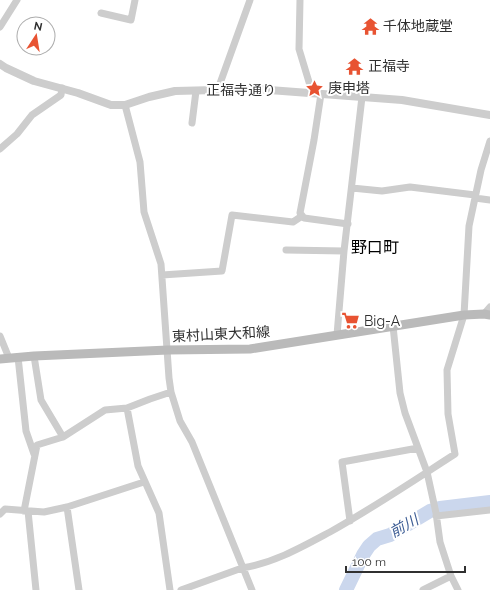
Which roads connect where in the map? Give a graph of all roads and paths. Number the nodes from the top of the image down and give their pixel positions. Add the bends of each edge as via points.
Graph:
1 (17, 0) edge
2 (135, 0) edge
3 (250, 0) edge
4 (300, 0) edge
5 (101, 13) dead end
6 (0, 27) edge
7 (0, 64) edge
8 (62, 88) junction
9 (218, 89) junction
10 (196, 91) junction
11 (312, 92) junction
12 (321, 94) junction
13 (362, 97) junction
14 (124, 105) junction
15 (490, 115) edge
16 (192, 123) dead end
17 (490, 141) edge
18 (0, 149) edge
19 (352, 188) junction
20 (475, 196) junction
21 (490, 200) edge
22 (302, 216) junction
23 (348, 224) junction
24 (286, 250) dead end
25 (344, 251) junction
26 (162, 275) junction
27 (488, 312) edge
28 (464, 315) junction
29 (393, 326) junction
30 (337, 335) junction
31 (0, 336) edge
32 (168, 350) junction
33 (34, 356) junction
34 (9, 358) edge
35 (171, 392) junction
36 (127, 408) junction
37 (63, 436) junction
38 (418, 448) junction
39 (34, 454) junction
40 (427, 472) junction
41 (144, 482) junction
42 (0, 502) edge
43 (67, 507) junction
44 (490, 510) edge
45 (3, 511) edge
46 (26, 511) junction
47 (436, 514) junction
48 (350, 520) junction
49 (242, 568) junction
50 (451, 576) junction
51 (36, 590) edge
52 (79, 590) edge
53 (170, 590) edge
54 (181, 590) edge
55 (252, 590) edge
56 (423, 590) edge
57 (458, 590) edge

1 - 6 street
2 - 5 street via 131,20
3 - 9 street
4 - 11 street via 299,49
7 - 8 street, 正福寺通り via 34,81
8 - 14 street, 正福寺通り via 106,103
8 - 18 street via 61,95 32,115 17,134
9 - 10 street, 正福寺通り
9 - 11 street, 正福寺通り
10 - 14 street, 正福寺通り via 175,91
10 - 16 street
11 - 12 street, 正福寺通り
12 - 13 street, 正福寺通り
12 - 22 street via 300,214
13 - 15 street, 正福寺通り via 402,100
13 - 19 street
14 - 26 street via 140,162 144,212 161,264
17 - 20 street
19 - 20 street via 382,191 410,187
19 - 23 street
20 - 21 street
20 - 28 street via 469,226
22 - 23 street
22 - 26 street via 293,222 232,215 222,271
23 - 25 street
24 - 25 street
25 - 30 street
26 - 32 street
27 - 28 main road, 東村山東大和線
28 - 29 main road, 東村山東大和線
28 - 40 street via 447,370 448,414 455,454
29 - 30 main road, 東村山東大和線
29 - 38 street via 400,393
30 - 32 main road, 東村山東大和線 via 250,349
31 - 34 street
32 - 33 main road, 東村山東大和線
32 - 35 street
33 - 34 main road, 東村山東大和線
33 - 37 street via 41,400
34 - 39 street
35 - 36 street
35 - 49 street via 180,421 192,442
36 - 37 street via 105,410
36 - 41 street via 138,466
37 - 39 street via 37,445
38 - 40 street
38 - 48 street via 342,462
39 - 46 street
40 - 47 street
40 - 48 street
41 - 43 street
41 - 53 street via 159,513
42 - 45 street
43 - 46 street via 44,512
43 - 52 street
44 - 47 street
45 - 46 street
46 - 51 street
47 - 50 street via 440,542
48 - 49 street via 293,552
49 - 54 street
49 - 55 street
50 - 56 street
50 - 57 street

